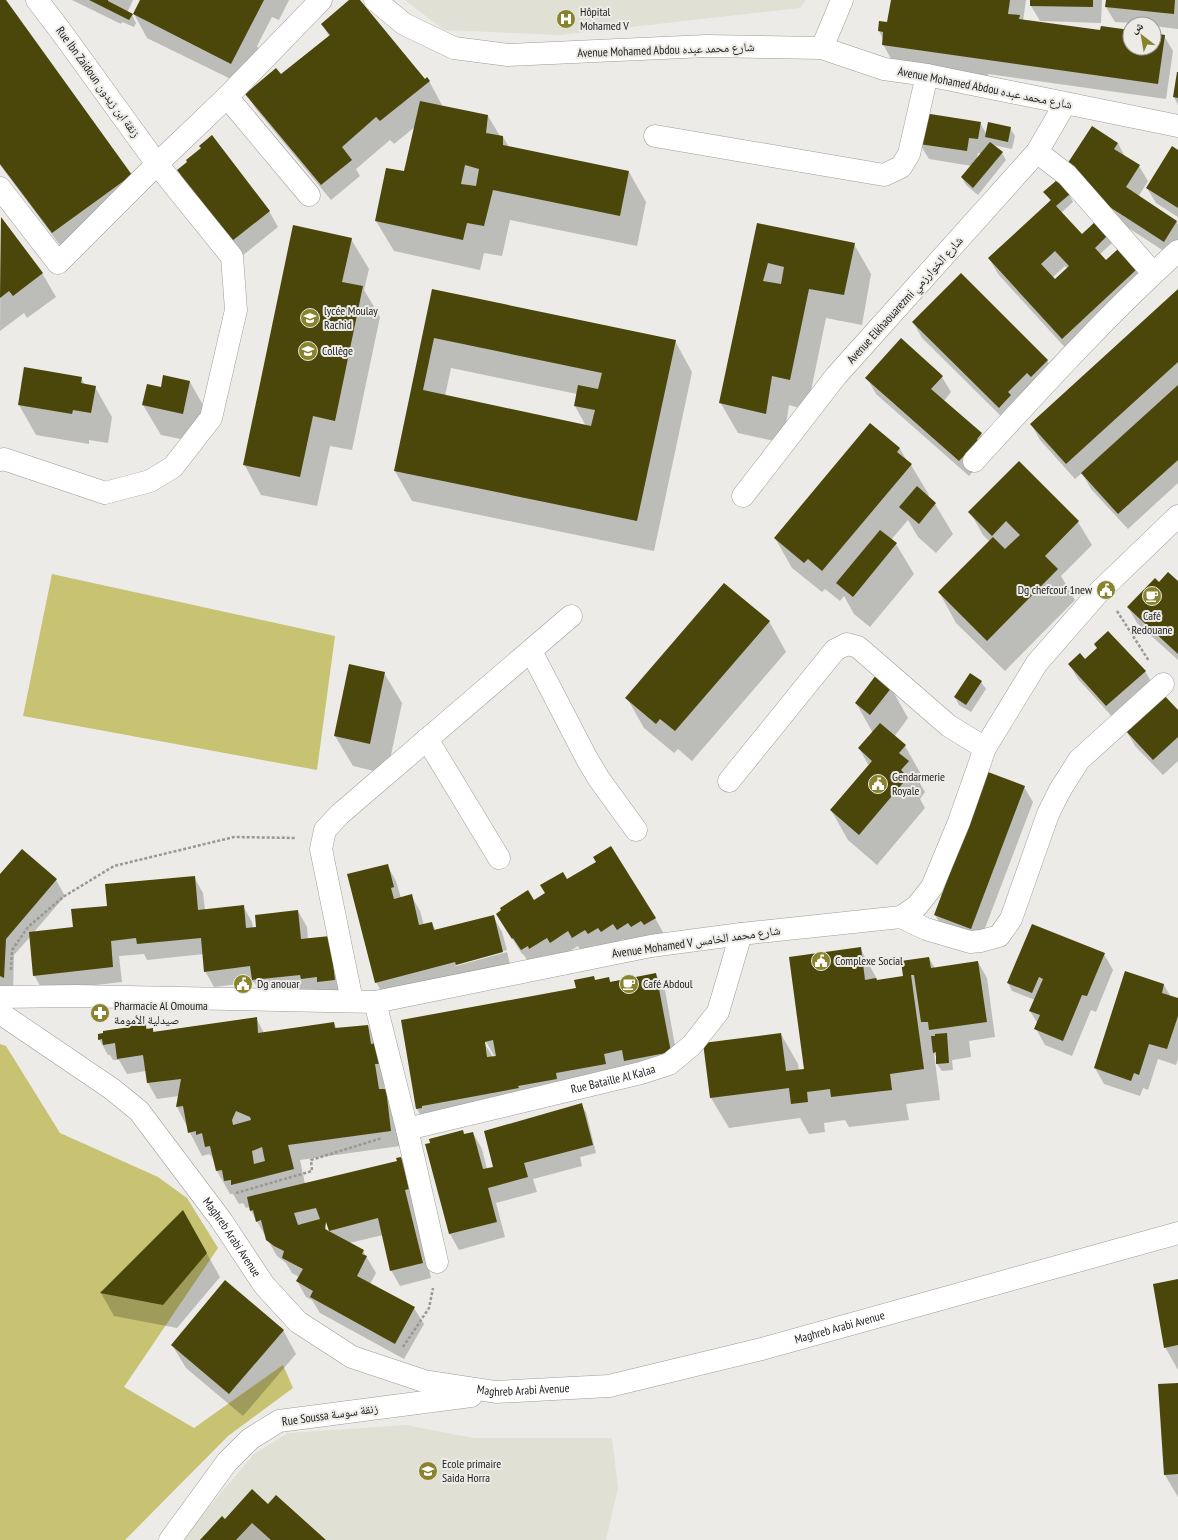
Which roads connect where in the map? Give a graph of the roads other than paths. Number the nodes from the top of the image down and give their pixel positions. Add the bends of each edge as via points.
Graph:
1 (37, 0) edge
2 (321, 0) edge
3 (375, 0) edge
4 (842, 0) edge
5 (822, 48) junction
6 (927, 75) junction
7 (227, 97) junction
8 (1065, 104) junction
9 (1178, 126) edge
10 (655, 136) dead end
11 (1037, 152) junction
12 (157, 164) junction
13 (0, 188) edge
14 (308, 195) dead end
15 (1178, 251) edge
16 (1153, 273) junction
17 (0, 460) edge
18 (974, 461) dead end
19 (743, 496) dead end
20 (1178, 516) edge
21 (571, 616) dead end
22 (531, 651) junction
23 (1163, 684) road end
24 (427, 739) junction
25 (985, 748) junction
26 (729, 781) dead end
27 (636, 830) dead end
28 (498, 858) dead end
29 (901, 917) junction
30 (741, 934) junction
31 (352, 1001) junction
32 (3, 1002) edge
33 (375, 1002) junction
34 (407, 1130) junction
35 (1178, 1233) edge
36 (437, 1262) road end
37 (496, 1392) junction
38 (170, 1540) edge

1 - 12 street, Rue Ibn Zaidoun زنقة ابن زيدون
2 - 7 street
3 - 5 street, Avenue Mohamed Abdou شارع محمد عبده via 404,24 454,48 508,55 706,46
4 - 5 street
5 - 6 street, Avenue Mohamed Abdou شارع محمد عبده via 884,68
6 - 8 street, Avenue Mohamed Abdou شارع محمد عبده
6 - 10 street via 909,154 901,167 884,175
7 - 12 street
7 - 14 street
8 - 9 street, Avenue Mohamed Abdou شارع محمد عبده
8 - 11 street, Avenue Elkhaouarezmi شارع الخوارزمي
11 - 16 street via 1067,175
11 - 19 street, Avenue Elkhaouarezmi شارع الخوارزمي via 836,376
12 - 13 street via 58,263
12 - 17 street, Rue Ibn Zaidoun زنقة ابن زيدون via 232,257 236,310 211,418 173,467 150,481 105,493 4,459
15 - 16 street
16 - 18 street
20 - 25 street, Avenue Mohamed V شارع محمد الخامس via 1099,592 1037,664
21 - 22 street
22 - 24 street
22 - 27 street via 587,759
23 - 29 street via 1079,760 1048,814 1012,919 999,936 970,942 926,929
24 - 28 street
24 - 31 street via 325,830 321,849
25 - 26 street via 949,726 858,647 847,644 835,650
25 - 29 street, Avenue Mohamed V شارع محمد الخامس via 932,888 917,906
29 - 30 street, Avenue Mohamed V شارع محمد الخامس
30 - 33 street, Avenue Mohamed V شارع محمد الخامس via 651,946
30 - 34 street, Rue Bataille Al Kalaa via 718,1012 692,1045 669,1064
31 - 32 street, Avenue Mohamed V شارع محمد الخامس
31 - 33 street, Avenue Mohamed V شارع محمد الخامس
32 - 37 street, Maghreb Arabi Avenue via 140,1111 207,1201 264,1285 298,1322 352,1357 424,1381
33 - 34 street
34 - 36 street
35 - 37 street, Maghreb Arabi Avenue via 762,1349 608,1386
37 - 38 street, Rue Soussa زنقة سوسة via 279,1421 250,1439 227,1462

